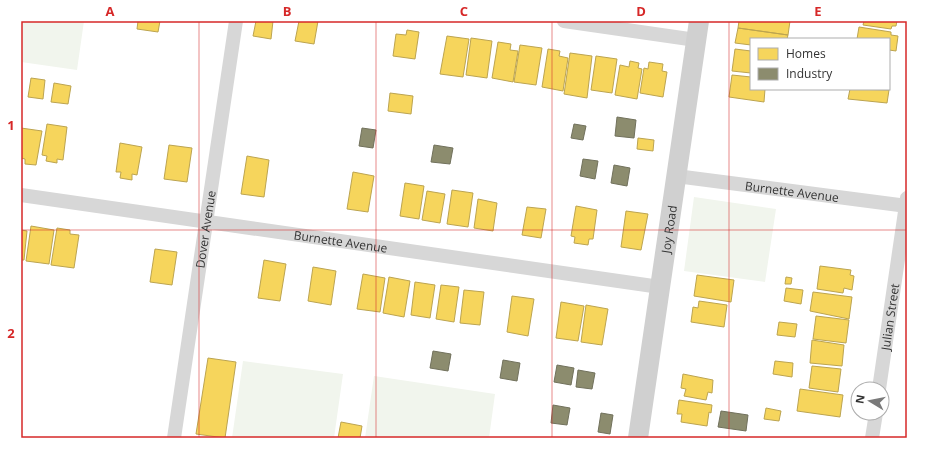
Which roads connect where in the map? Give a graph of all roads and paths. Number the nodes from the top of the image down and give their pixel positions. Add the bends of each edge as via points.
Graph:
1 (236, 21) edge
2 (564, 21) edge
3 (697, 30) edge
4 (676, 176) junction
5 (21, 195) edge
6 (907, 203) edge
7 (206, 221) junction
8 (660, 287) junction
9 (880, 381) edge
10 (875, 421) edge
11 (174, 438) edge
12 (638, 438) edge
13 (872, 438) edge

1 - 7 street, Dover Avenue
2 - 3 street
3 - 4 street, Joy Road
4 - 6 street, Burnette Avenue
4 - 8 street, Joy Road
5 - 7 street, Burnette Avenue
6 - 9 street, Julian Street
7 - 8 street, Burnette Avenue
7 - 11 street, Dover Avenue
8 - 12 street, Joy Road
10 - 13 street

